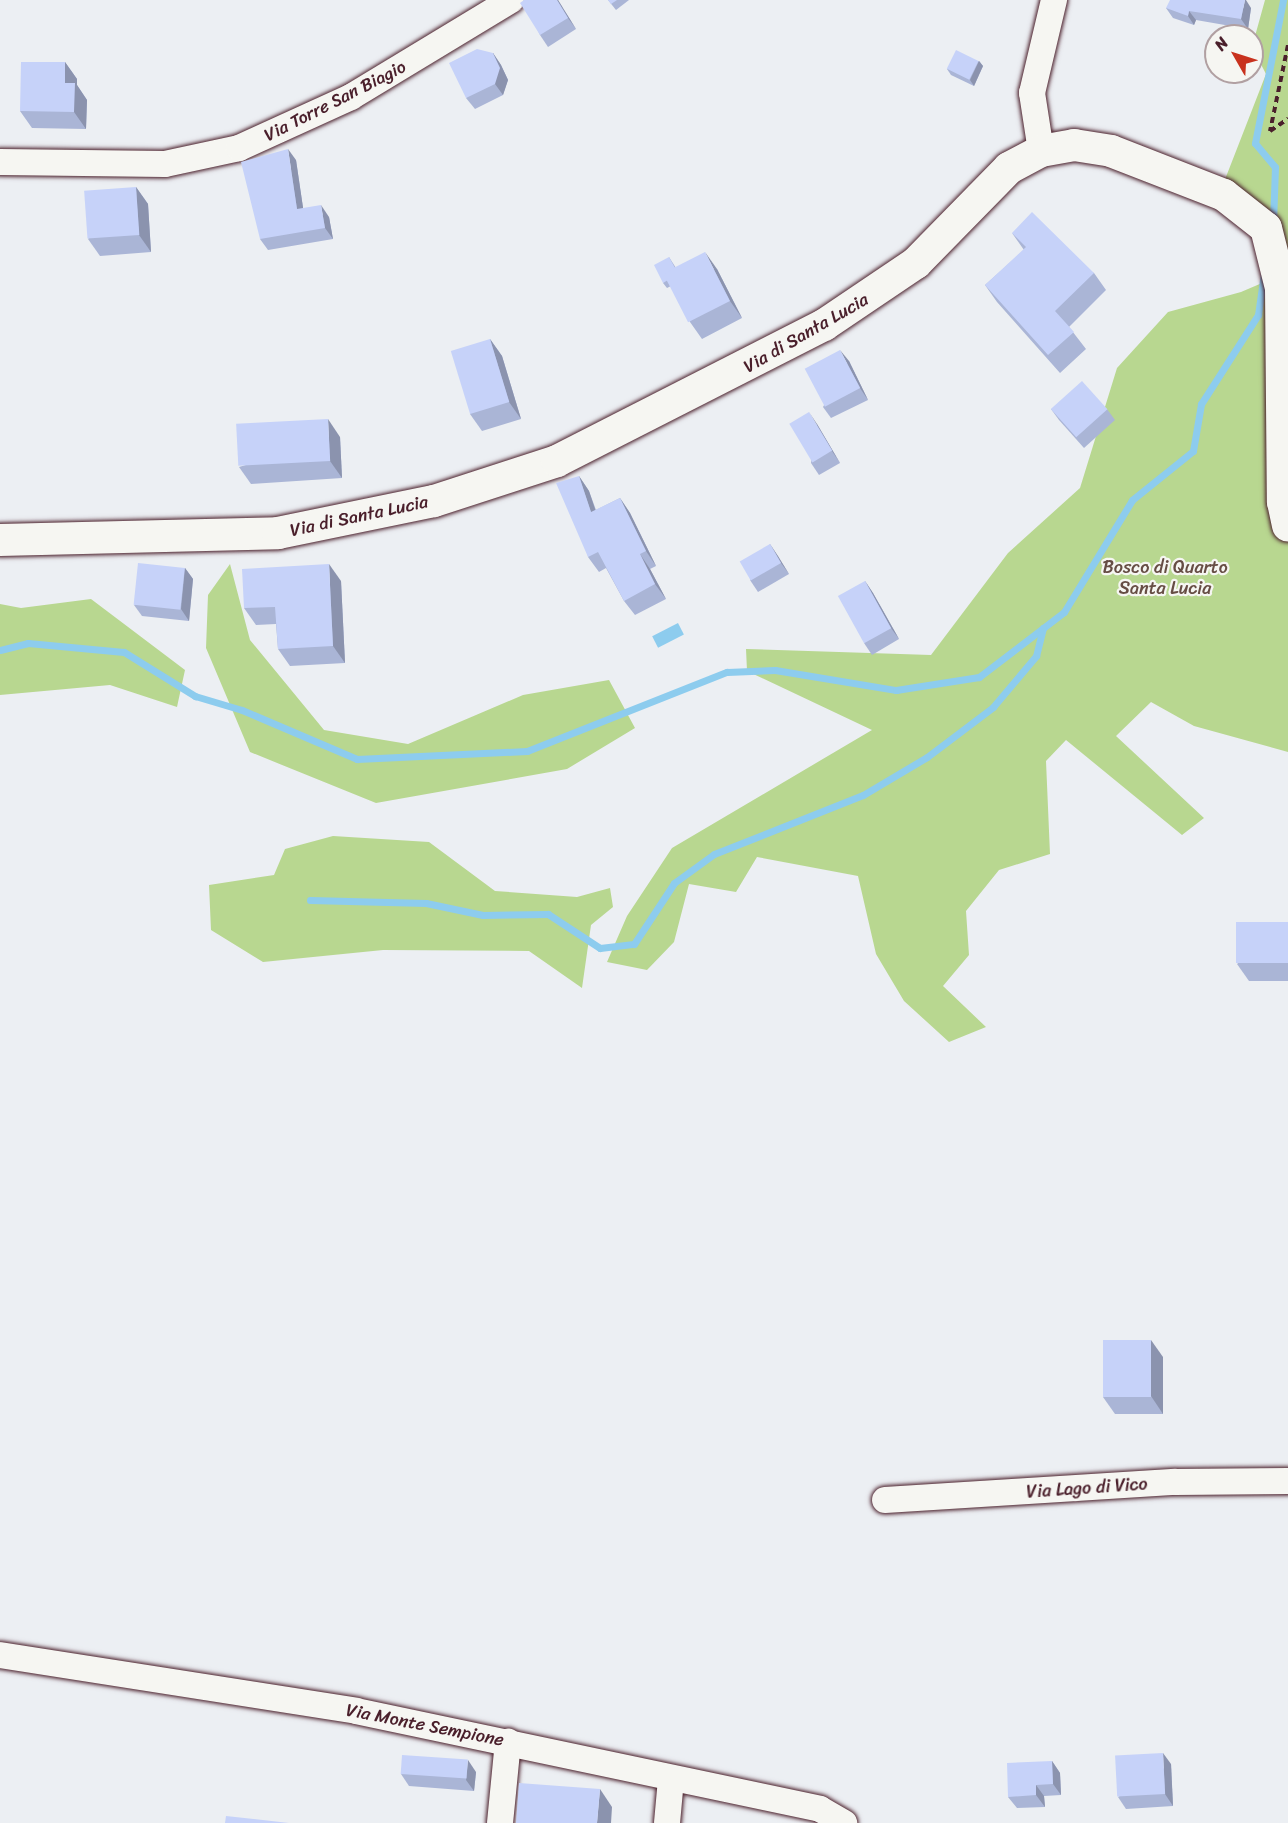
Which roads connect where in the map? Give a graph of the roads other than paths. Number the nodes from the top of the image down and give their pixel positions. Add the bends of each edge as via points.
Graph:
1 (512, 0) edge
2 (1054, 0) edge
3 (1041, 151) junction
4 (0, 162) edge
5 (1288, 525) edge
6 (0, 540) edge
7 (1288, 1481) edge
8 (885, 1500) dead end
9 (0, 1655) edge
10 (508, 1741) junction
11 (671, 1779) junction
12 (500, 1823) edge
13 (667, 1823) edge
14 (844, 1823) edge

1 - 4 street, Via Torre San Biagio via 351,97 239,148 165,164
2 - 3 street via 1032,93
3 - 5 street, Via di Santa Lucia via 1083,145 1111,151 1224,195 1268,233 1282,303 1283,502
3 - 6 street, Via di Santa Lucia via 1000,175 930,251 872,295 674,406 557,461 424,503 278,533
7 - 8 street, Via Lago di Vico via 1175,1482
9 - 10 street, Via Monte Sempione via 356,1711
10 - 11 street, Via Monte Sempione
10 - 12 street
11 - 13 street
11 - 14 street, Via Monte Sempione via 820,1809

